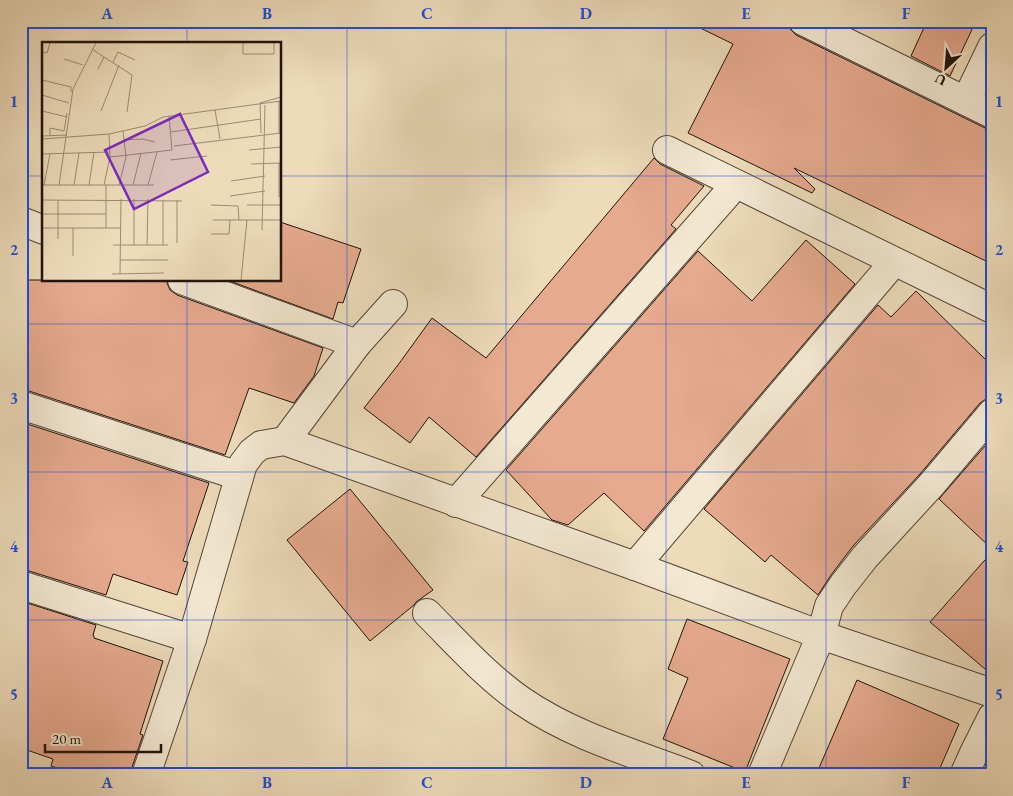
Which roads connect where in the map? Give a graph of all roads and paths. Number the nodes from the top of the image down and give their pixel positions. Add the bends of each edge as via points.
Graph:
1 (806, 22) edge
2 (992, 47) edge
3 (966, 101) junction
4 (992, 114) edge
5 (667, 150) dead end
6 (736, 184) junction
7 (21, 221) edge
8 (42, 229) edge
9 (894, 262) junction
10 (185, 281) edge
11 (393, 304) dead end
12 (992, 309) edge
13 (357, 344) junction
14 (21, 406) edge
15 (992, 413) edge
16 (285, 441) junction
17 (239, 476) junction
18 (456, 503) junction
19 (635, 566) junction
20 (21, 585) edge
21 (426, 613) dead end
22 (821, 635) junction
23 (192, 639) junction
24 (992, 693) edge
25 (992, 717) edge
26 (976, 763) edge
27 (146, 775) edge
28 (690, 775) edge
29 (762, 775) edge

1 - 3 street
2 - 3 street
3 - 4 street
5 - 6 street
6 - 9 street
6 - 18 street
7 - 8 street
9 - 12 street
9 - 19 street
10 - 13 street
11 - 13 street
13 - 16 street
14 - 17 street
15 - 22 street via 843,585 829,606
16 - 17 street via 261,445 243,464
16 - 18 street
17 - 23 street
18 - 19 street
19 - 22 street
20 - 23 street
21 - 28 street via 498,683 545,716 588,737
22 - 24 street
22 - 29 street
23 - 27 street
25 - 26 street

